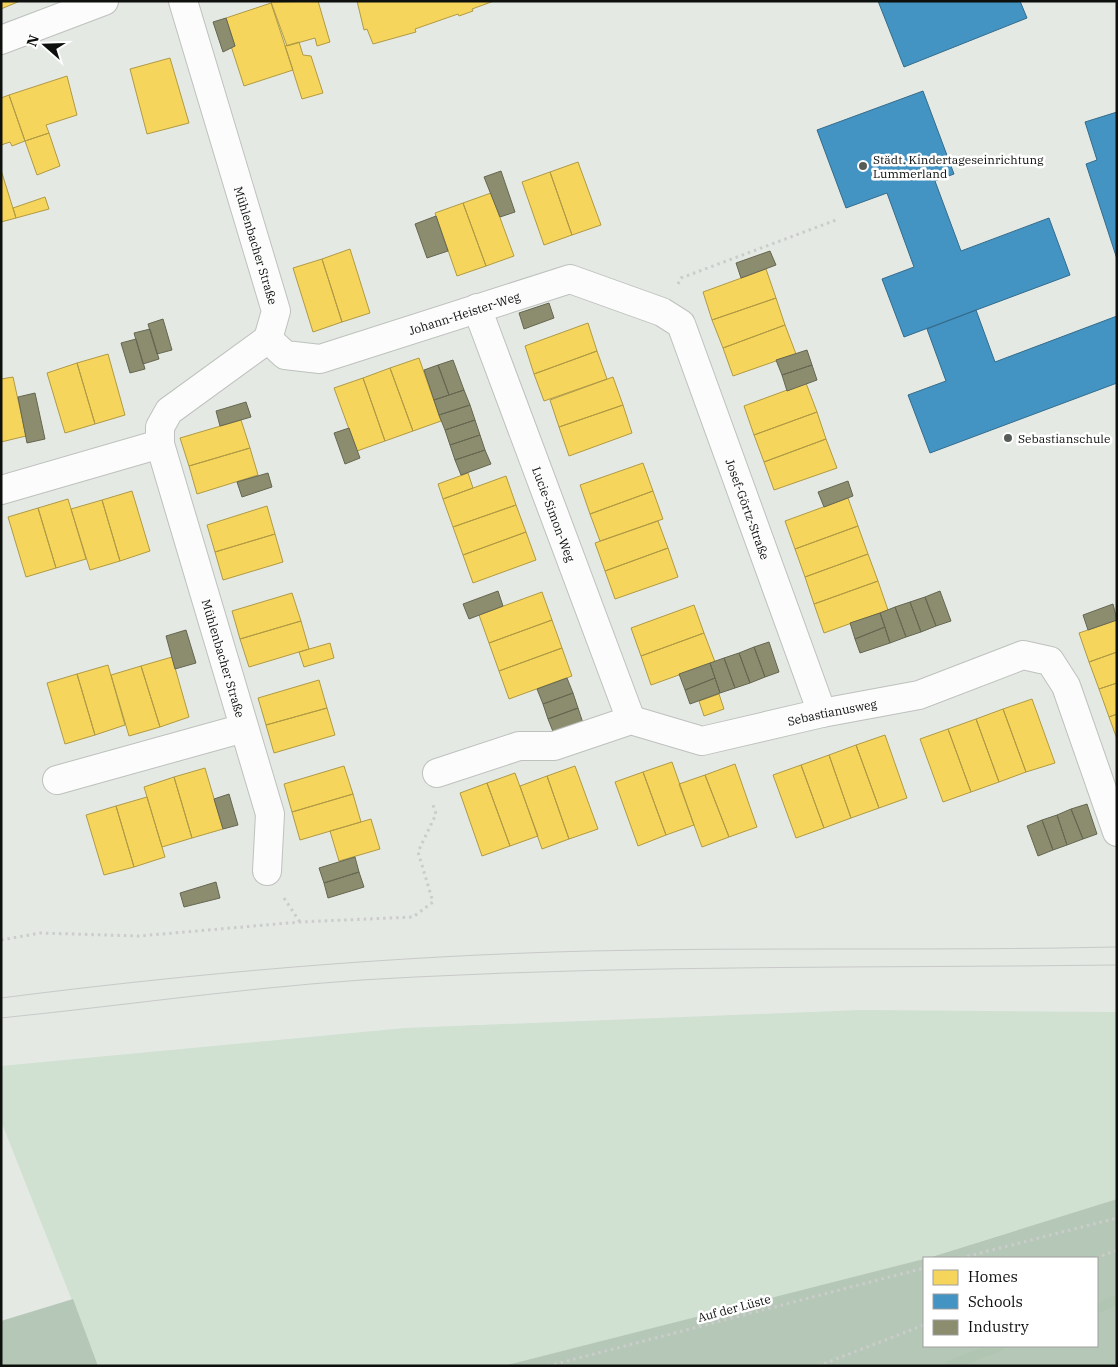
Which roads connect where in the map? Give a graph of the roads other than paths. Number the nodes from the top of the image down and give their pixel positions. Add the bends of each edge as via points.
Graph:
1 (104, 1) edge
2 (183, 1) edge
3 (1, 40) edge
4 (477, 308) junction
5 (662, 312) joint
6 (268, 339) junction
7 (160, 444) junction
8 (1, 490) edge
9 (822, 713) junction
10 (631, 720) junction
11 (244, 728) junction
12 (437, 773) road end
13 (56, 780) dead end
14 (1117, 832) edge
15 (267, 871) dead end

1 - 3 street
2 - 6 street, Mühlenbacher Straße via 276,311
4 - 5 street, Johann-Heister-Weg via 570,279
4 - 6 street, Johann-Heister-Weg via 320,360 285,355
4 - 10 street, Lucie-Simon-Weg
5 - 9 street, Josef-Görtz-Straße via 681,324
6 - 7 street, Mühlenbacher Straße via 170,411 160,427
7 - 8 street
7 - 11 street, Mühlenbacher Straße
9 - 10 street, Sebastianusweg via 702,741
9 - 14 street, Sebastianusweg via 919,695 1022,655 1050,661 1066,686
10 - 12 street via 554,746 519,746
11 - 13 street, Mühlenbacher Straße
11 - 15 street, Mühlenbacher Straße via 270,814

